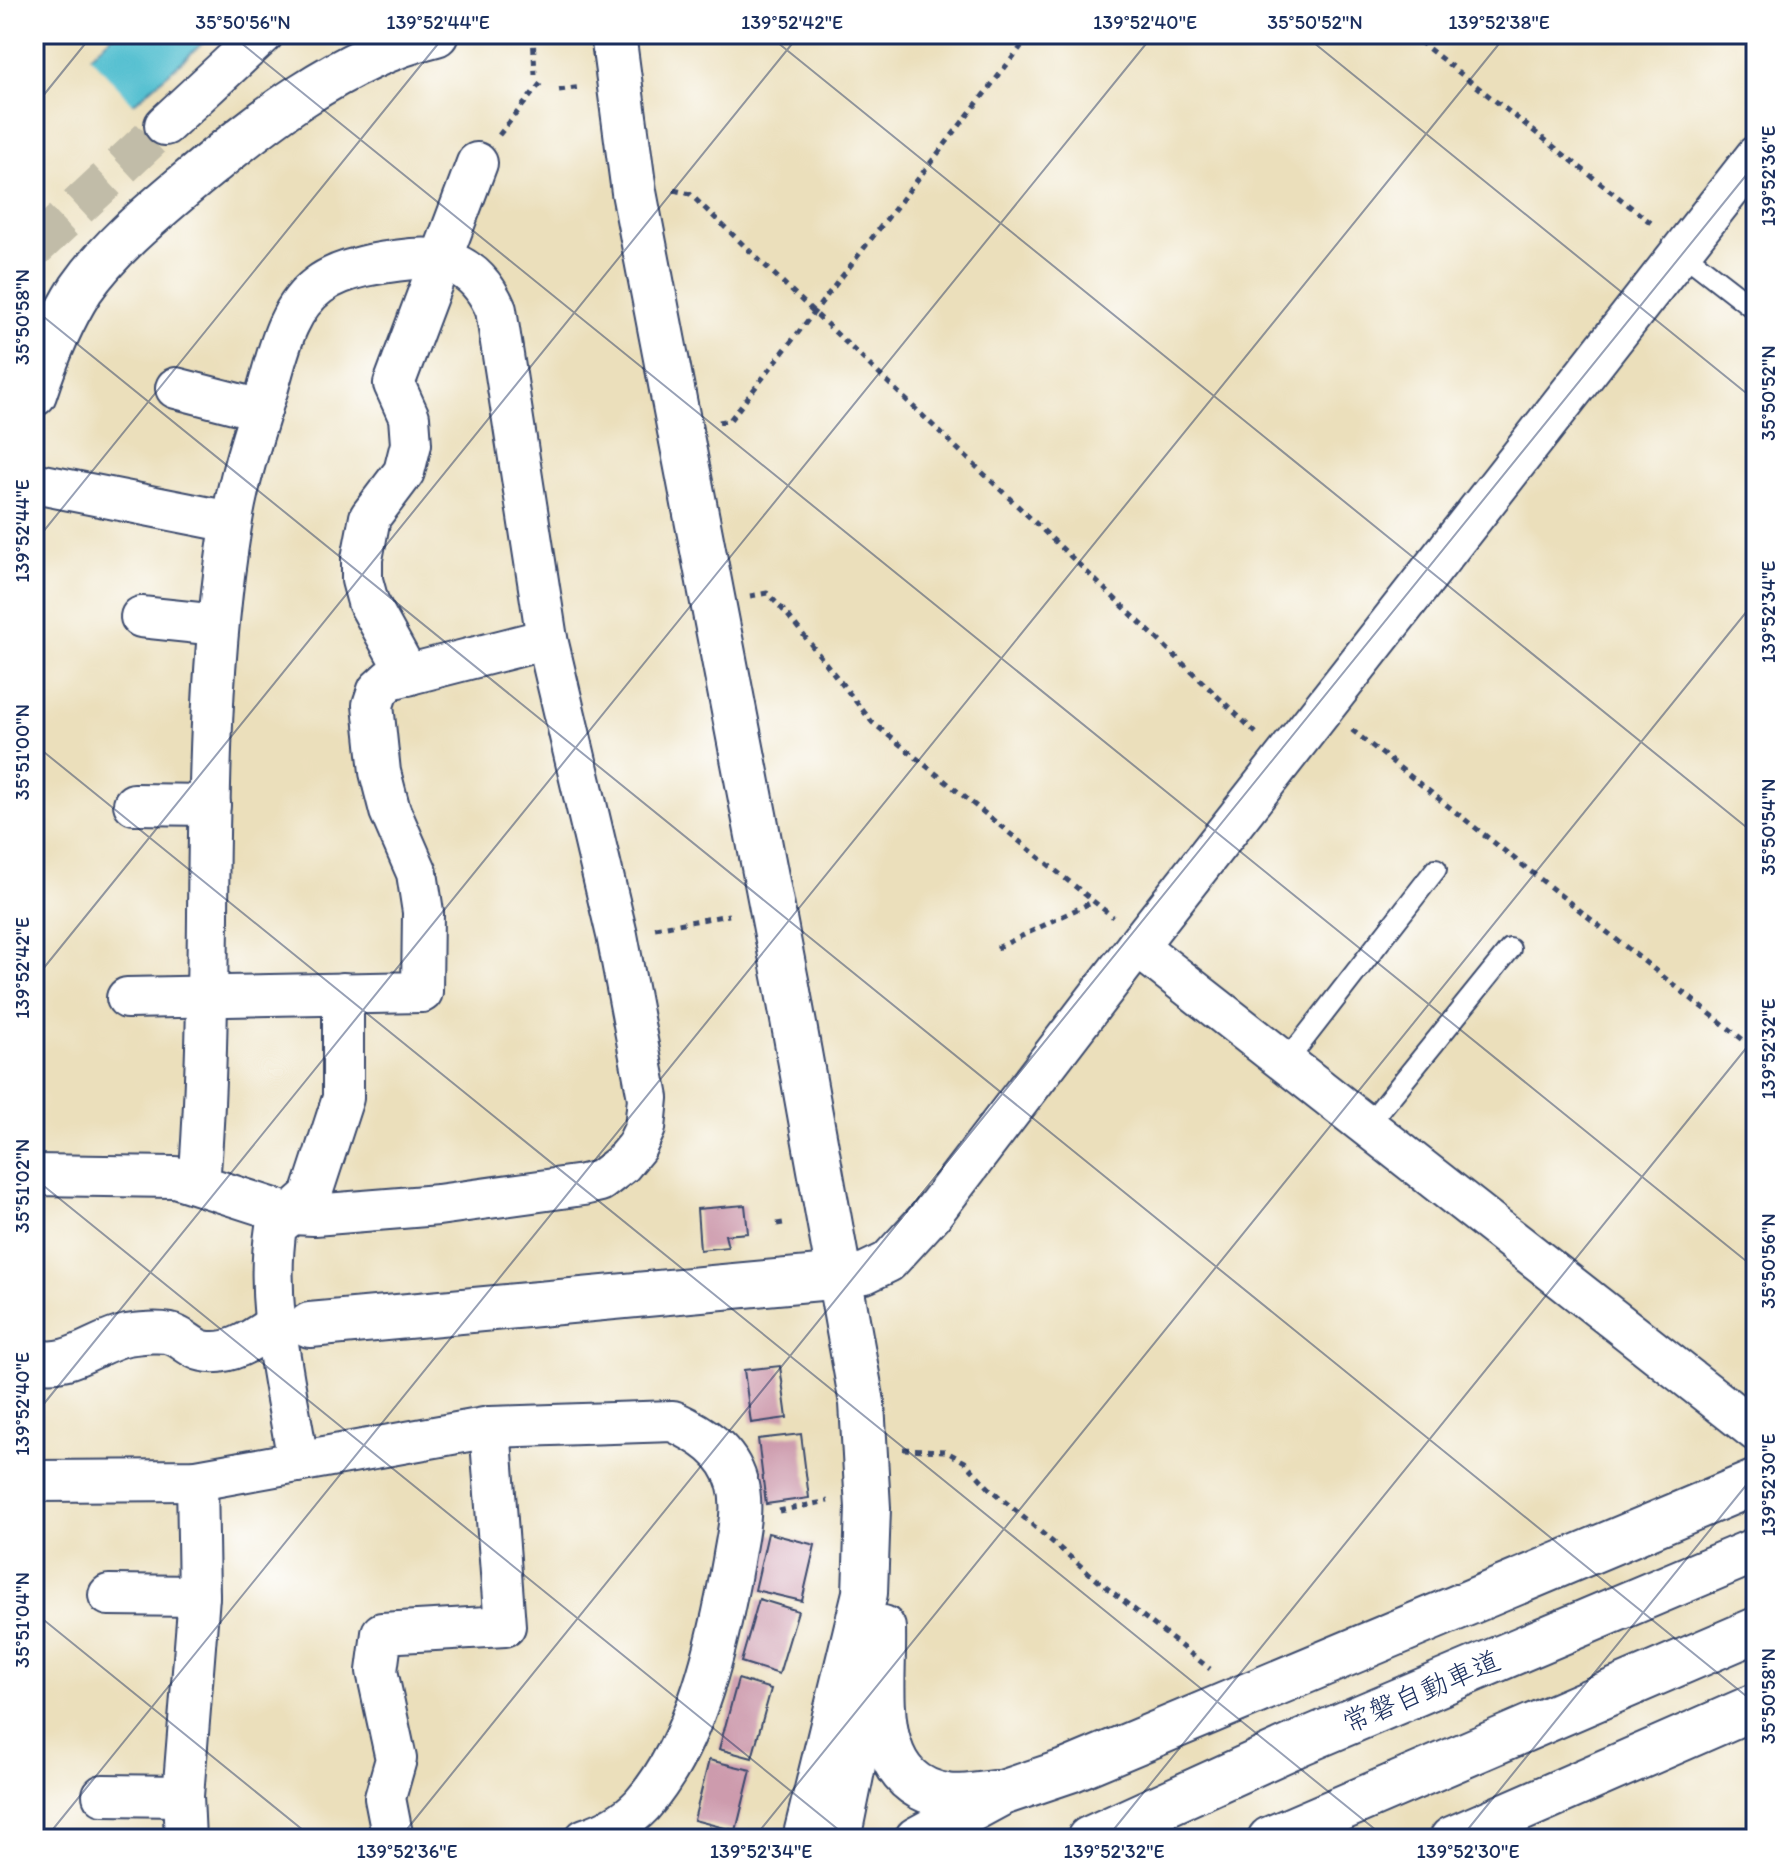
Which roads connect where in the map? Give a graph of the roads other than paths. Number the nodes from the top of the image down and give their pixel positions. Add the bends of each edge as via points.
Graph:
1 (263, 34) edge
2 (436, 34) edge
3 (613, 34) edge
4 (165, 125) tunnel mouth
5 (1756, 156) edge
6 (477, 163) road end
7 (1681, 250) junction
8 (439, 258) junction
9 (1756, 310) edge
10 (176, 388) dead end
11 (34, 394) edge
12 (261, 410) junction
13 (34, 483) edge
14 (231, 522) junction
15 (141, 617) dead end
16 (218, 625) junction
17 (547, 639) junction
18 (408, 675) junction
19 (134, 804) dead end
20 (210, 805) junction
21 (1436, 869) dead end
22 (1139, 943) junction
23 (1510, 949) dead end
24 (343, 993) junction
25 (206, 995) junction
26 (127, 998) dead end
27 (1286, 1062) junction
28 (1367, 1126) junction
29 (34, 1175) edge
30 (199, 1184) junction
31 (290, 1214) junction
32 (842, 1276) junction
33 (293, 1324) junction
34 (34, 1359) edge
35 (862, 1403) junction
36 (490, 1427) junction
37 (1756, 1431) edge
38 (298, 1462) junction
39 (197, 1480) junction
40 (34, 1481) edge
41 (1756, 1482) edge
42 (1756, 1550) edge
43 (109, 1595) dead end
44 (199, 1596) junction
45 (883, 1628) junction
46 (1756, 1630) edge
47 (1756, 1706) edge
48 (1002, 1793) junction
49 (103, 1795) dead end
50 (183, 1796) junction
51 (185, 1839) edge
52 (393, 1839) edge
53 (585, 1839) edge
54 (805, 1839) edge
55 (838, 1839) edge
56 (917, 1839) edge
57 (1089, 1839) edge
58 (1270, 1839) edge
59 (1452, 1839) edge

1 - 4 street
2 - 11 main road via 343,71 282,108 126,237 82,288 57,330
3 - 32 main road via 634,192
5 - 7 street
6 - 8 street
7 - 9 lane
7 - 22 street
8 - 12 street via 382,263 319,285 290,319
8 - 17 street via 449,259 487,287 496,310
8 - 18 street via 394,384 409,417 411,444 404,472 370,517 362,559 368,602
10 - 12 street
12 - 14 street
13 - 14 street
14 - 16 street
15 - 16 street
16 - 20 street
17 - 18 street
17 - 31 street via 617,935 648,1098 645,1128 622,1164 600,1181 438,1205
18 - 24 street via 384,685 373,705 390,811 417,873 423,912 422,992
19 - 20 street
20 - 25 street
21 - 27 lane
22 - 27 street
22 - 32 street via 931,1215 888,1262
23 - 28 lane
24 - 25 street
24 - 31 street via 343,1098 311,1196
25 - 26 street
25 - 30 street via 207,1082
27 - 28 street
28 - 37 street
29 - 30 street via 175,1177
30 - 31 street
31 - 33 street via 276,1227 271,1256
32 - 33 main road
32 - 35 main road
33 - 34 street via 229,1350 204,1351 173,1333 127,1335 75,1358
33 - 38 street
35 - 45 main road via 882,1451 893,1549
35 - 54 main road via 868,1508 865,1593
36 - 38 street
36 - 52 street via 505,1626 382,1633 377,1671 396,1759 385,1798
36 - 53 street via 673,1421 700,1434 726,1459 738,1484 740,1518 713,1658 670,1765 640,1807 619,1825
38 - 39 street
39 - 40 street
39 - 44 street
41 - 48 main road via 1070,1770
42 - 57 main road, 常磐自動車道 via 1302,1742
43 - 44 street
44 - 50 street
45 - 48 main road via 882,1721 886,1745 899,1766 919,1786 947,1796
45 - 55 main road
46 - 58 main road
47 - 59 main road
48 - 56 main road
49 - 50 street
50 - 51 street

